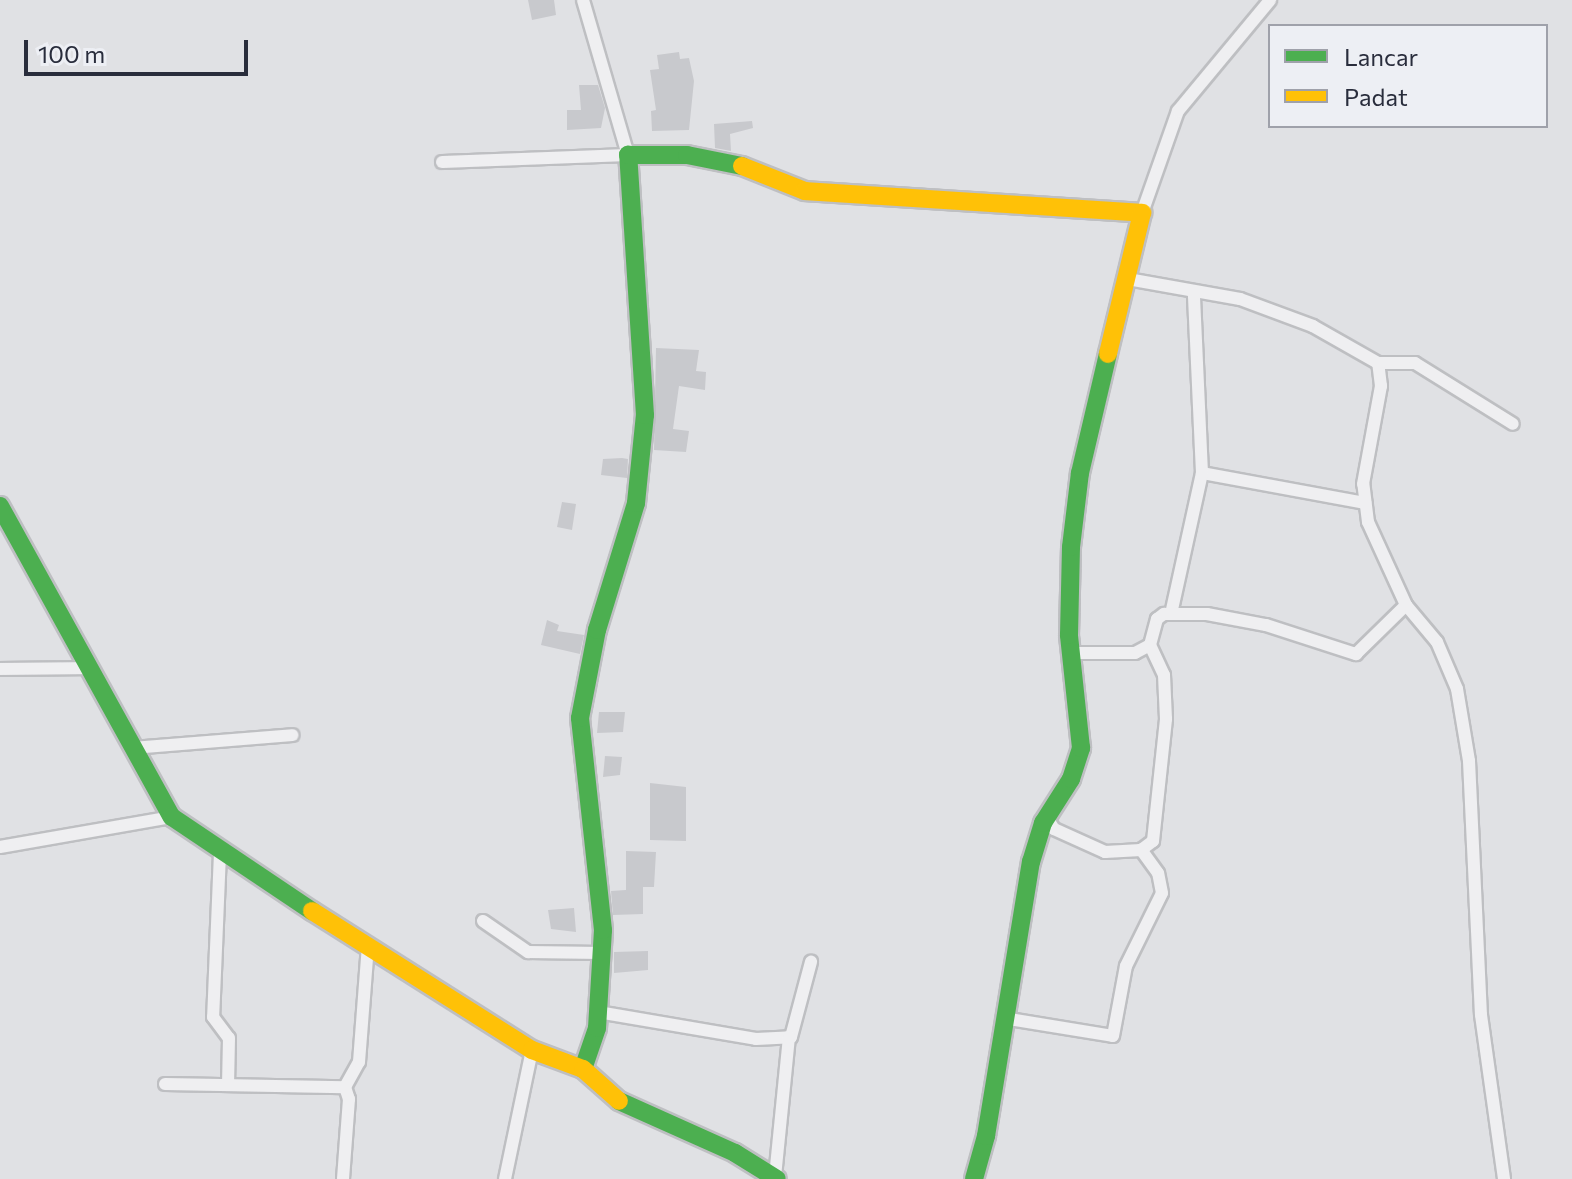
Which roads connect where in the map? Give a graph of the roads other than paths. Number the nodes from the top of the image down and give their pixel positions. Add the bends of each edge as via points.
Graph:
1 (583, 0) edge
2 (1270, 0) edge
3 (628, 155) junction
4 (442, 162) dead end
5 (1142, 213) junction
6 (1128, 279) junction
7 (1194, 294) junction
8 (1378, 363) junction
9 (1513, 424) dead end
10 (1202, 473) junction
11 (1365, 503) junction
12 (0, 506) edge
13 (1406, 605) junction
14 (1171, 614) junction
15 (1150, 645) junction
16 (1071, 653) junction
17 (91, 668) junction
18 (0, 669) edge
19 (292, 735) dead end
20 (132, 748) junction
21 (172, 817) junction
22 (1047, 818) junction
23 (0, 847) edge
24 (1141, 850) junction
25 (220, 853) junction
26 (483, 921) dead end
27 (368, 946) junction
28 (602, 953) junction
29 (811, 962) dead end
30 (598, 1012) junction
31 (1003, 1018) junction
32 (789, 1037) junction
33 (532, 1050) junction
34 (583, 1069) junction
35 (165, 1084) dead end
36 (228, 1084) junction
37 (345, 1087) junction
38 (776, 1178) edge
39 (343, 1179) edge
40 (505, 1179) edge
41 (974, 1179) edge
42 (1504, 1179) edge

1 - 3 street
2 - 5 street via 1178,111
3 - 4 street
3 - 5 street via 687,155 738,164 805,191
3 - 28 street via 645,415 636,503 597,630 580,718
5 - 6 street
6 - 7 street
6 - 16 street via 1080,473 1071,547
7 - 8 street via 1240,299 1313,326
7 - 10 street
8 - 9 street via 1420,365
8 - 11 street via 1381,386 1363,484
10 - 11 street
10 - 14 street
11 - 13 street via 1368,522
12 - 17 street
13 - 14 street via 1356,654 1266,625 1207,614
13 - 42 street via 1437,642 1457,689 1469,761 1481,1015
14 - 15 street via 1157,619
15 - 16 street via 1135,653
15 - 24 street via 1164,675 1166,719 1155,837
16 - 22 street via 1081,748 1071,779
17 - 18 street
17 - 20 street
19 - 20 street
20 - 21 street
21 - 23 street
21 - 25 street
22 - 24 street via 1054,829 1105,852
22 - 31 street via 1031,862
24 - 31 street via 1158,873 1162,893 1126,966 1113,1036
25 - 27 street
25 - 36 street via 213,1017 229,1038
26 - 28 street via 528,952
27 - 33 street
27 - 37 street via 359,1062
28 - 30 street
29 - 32 street via 796,1030
30 - 32 street via 756,1039
30 - 34 street
31 - 41 street via 986,1136
32 - 38 street
33 - 34 street
33 - 40 street
34 - 38 street via 624,1106 735,1153
35 - 36 street
36 - 37 street
37 - 39 street via 349,1099

